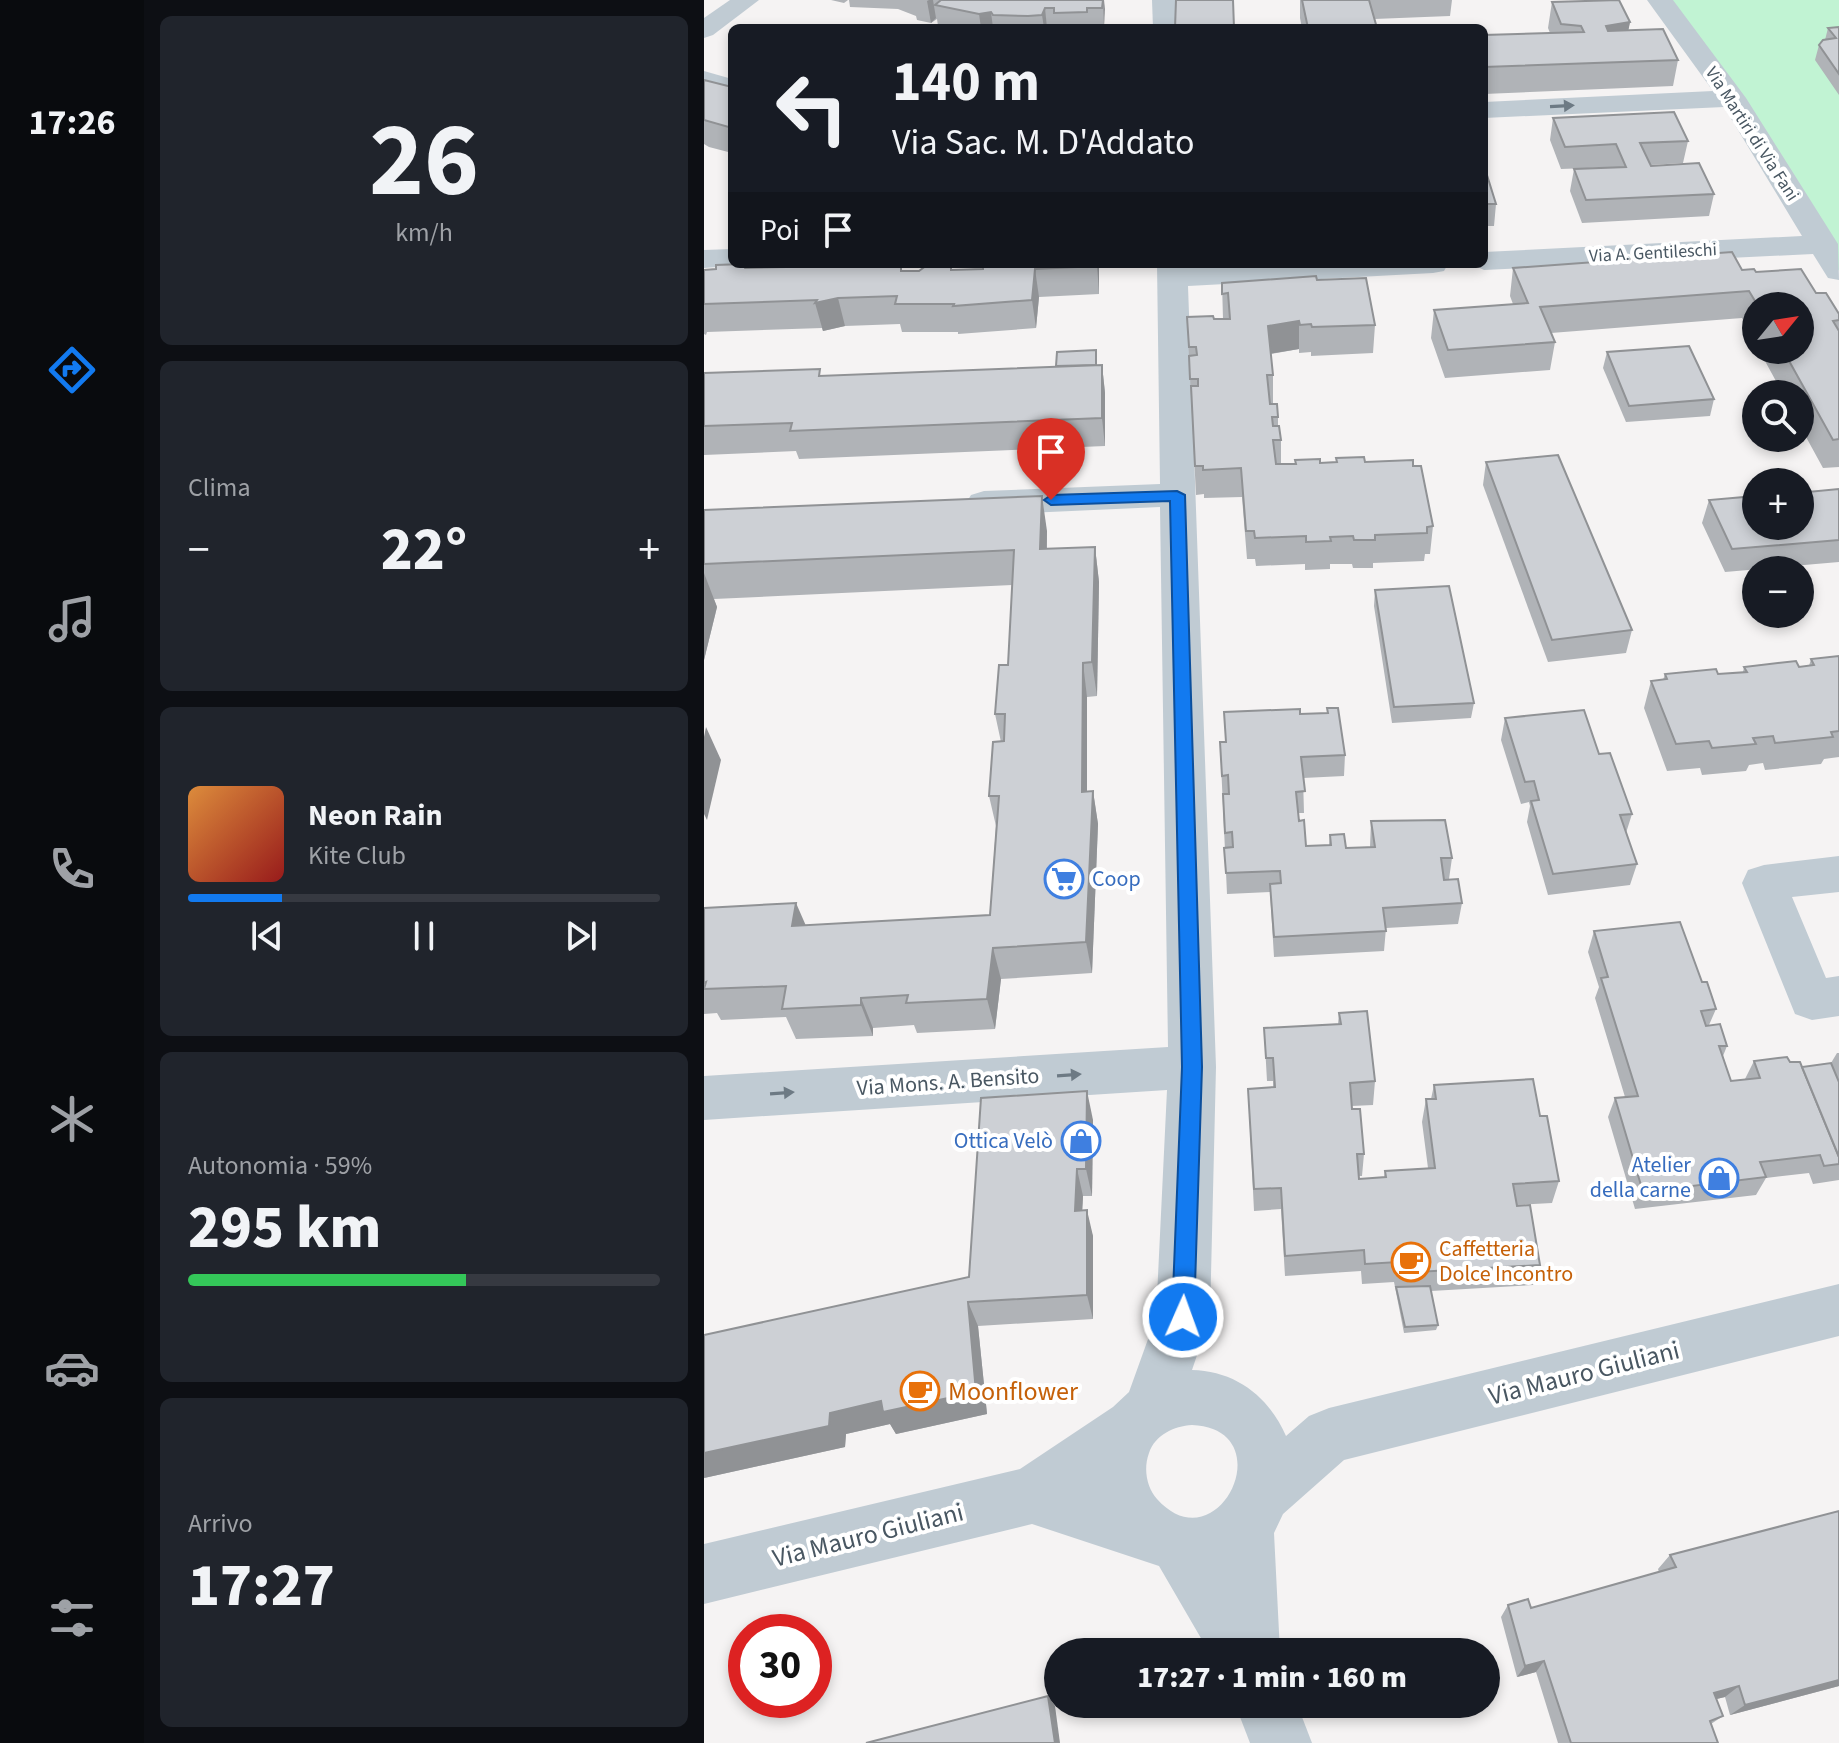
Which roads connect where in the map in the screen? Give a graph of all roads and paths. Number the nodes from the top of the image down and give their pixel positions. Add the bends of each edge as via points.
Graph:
1 (746, 0) edge
2 (1165, 0) edge
3 (1660, 0) edge
4 (1166, 24) edge
5 (704, 30) edge
6 (704, 79) edge
7 (728, 86) edge
8 (1732, 98) junction
9 (1488, 110) edge
10 (1823, 244) junction
11 (728, 258) edge
12 (704, 259) edge
13 (1488, 261) edge
14 (1284, 268) edge
15 (1172, 271) edge
16 (1839, 271) edge
17 (1177, 495) junction
18 (956, 504) edge
19 (1839, 874) edge
20 (1839, 996) edge
21 (1192, 1067) junction
22 (704, 1098) edge
23 (1839, 1310) edge
24 (1183, 1317) junction
25 (1225, 1403) junction
26 (1141, 1418) junction
27 (1329, 1436) junction
28 (1032, 1495) junction
29 (1252, 1509) junction
30 (1165, 1540) junction
31 (704, 1574) edge
32 (1233, 1638) edge
33 (1250, 1638) edge
34 (1271, 1718) edge
35 (1281, 1743) edge

1 - 5 street
2 - 4 street
3 - 8 street, Via Martiri di Via Fani
6 - 7 street
9 -> 8 street
8 - 10 street, Via Martiri di Via Fani
10 - 13 street, Via A. Gentileschi
10 - 16 street, Via Martiri di Via Fani
11 - 12 street
14 - 15 street
15 - 17 street
17 - 18 street
17 - 21 street
19 - 20 street via 1764,883 1812,1000
22 -> 21 street, Via Mons. A. Bensito
21 - 24 street
23 - 27 street, Via Mauro Giuliani
24 - 25 street
24 - 26 street
25 - 26 street via 1192,1395 1170,1399
25 - 27 street
25 - 29 street via 1252,1425 1261,1447 1265,1471
26 - 28 street, Via Mauro Giuliani
26 - 30 street via 1123,1448 1118,1473 1133,1517
27 - 29 street, Via Mauro Giuliani
28 - 30 street
28 - 31 street, Via Mauro Giuliani
29 - 30 street via 1224,1537 1203,1545
29 - 33 street
30 - 32 street
34 - 35 street

